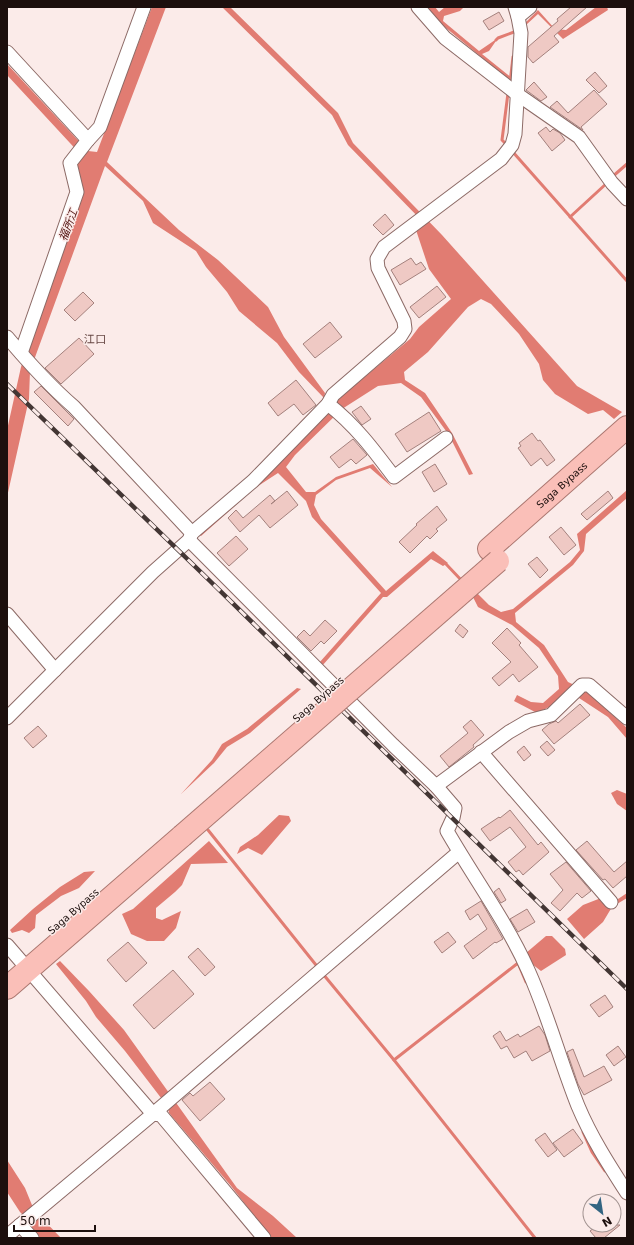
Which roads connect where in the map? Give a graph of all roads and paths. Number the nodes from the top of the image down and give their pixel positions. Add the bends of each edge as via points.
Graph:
1 (144, 7) edge
2 (418, 7) edge
3 (530, 7) edge
4 (519, 20) edge
5 (7, 52) edge
6 (517, 94) junction
7 (88, 140) junction
8 (627, 199) edge
9 (7, 337) edge
10 (21, 353) junction
11 (332, 404) junction
12 (627, 427) edge
13 (446, 438) dead end
14 (627, 447) edge
15 (190, 536) junction
16 (494, 555) junction
17 (7, 614) edge
18 (55, 670) junction
19 (7, 718) edge
20 (627, 718) edge
21 (481, 752) junction
22 (436, 786) junction
23 (459, 852) junction
24 (611, 902) dead end
25 (15, 960) edge
26 (7, 988) edge
27 (157, 1110) junction
28 (627, 1193) edge
29 (23, 1223) junction
30 (7, 1236) edge
31 (32, 1238) edge
32 (264, 1238) edge

1 - 7 street via 100,127
2 - 6 street via 445,38
3 - 4 street
4 - 6 street
5 - 7 street
6 - 8 street via 580,137 610,180
6 - 11 street via 515,134 510,148 501,159 384,247 377,259 378,268 404,321 404,329 400,338
7 - 10 street via 70,163 77,192
9 - 10 street
10 - 15 street via 74,407
11 - 13 street via 365,438 394,477
11 - 15 street via 253,481
12 - 16 highway, Saga Bypass
14 - 16 highway, Saga Bypass
15 - 18 street
15 - 22 street
16 - 25 highway, Saga Bypass via 178,830
17 - 18 street
18 - 19 street
20 - 21 street via 589,684 578,689 551,715 528,721
21 - 22 street
21 - 24 street
22 - 23 street via 455,808 447,831
23 - 27 street
23 - 28 street via 502,920 528,969 579,1107 602,1155
25 - 26 highway, Saga Bypass
25 - 27 street
27 - 29 street
27 - 32 street
29 - 30 street
29 - 31 street

